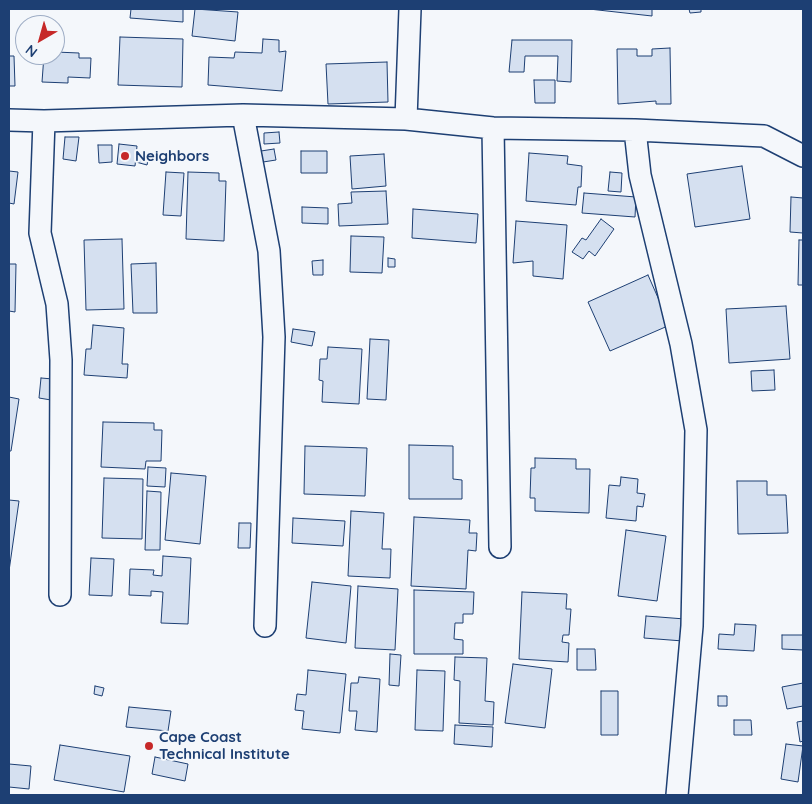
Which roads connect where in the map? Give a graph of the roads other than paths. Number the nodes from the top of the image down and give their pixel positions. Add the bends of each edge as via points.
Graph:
1 (410, 9) edge
2 (243, 115) junction
3 (406, 119) junction
4 (9, 120) edge
5 (44, 121) junction
6 (493, 128) junction
7 (635, 130) junction
8 (803, 156) edge
9 (500, 547) dead end
10 (60, 595) dead end
11 (265, 626) dead end
12 (677, 795) edge

1 - 3 street
2 - 3 street
2 - 5 street
2 - 11 street via 269,251 274,336
3 - 6 street
4 - 5 street
5 - 10 street via 40,233 57,304 61,360
6 - 7 street
6 - 9 street
7 - 8 street via 764,136
7 - 12 street via 640,175 680,344 696,430 692,626

